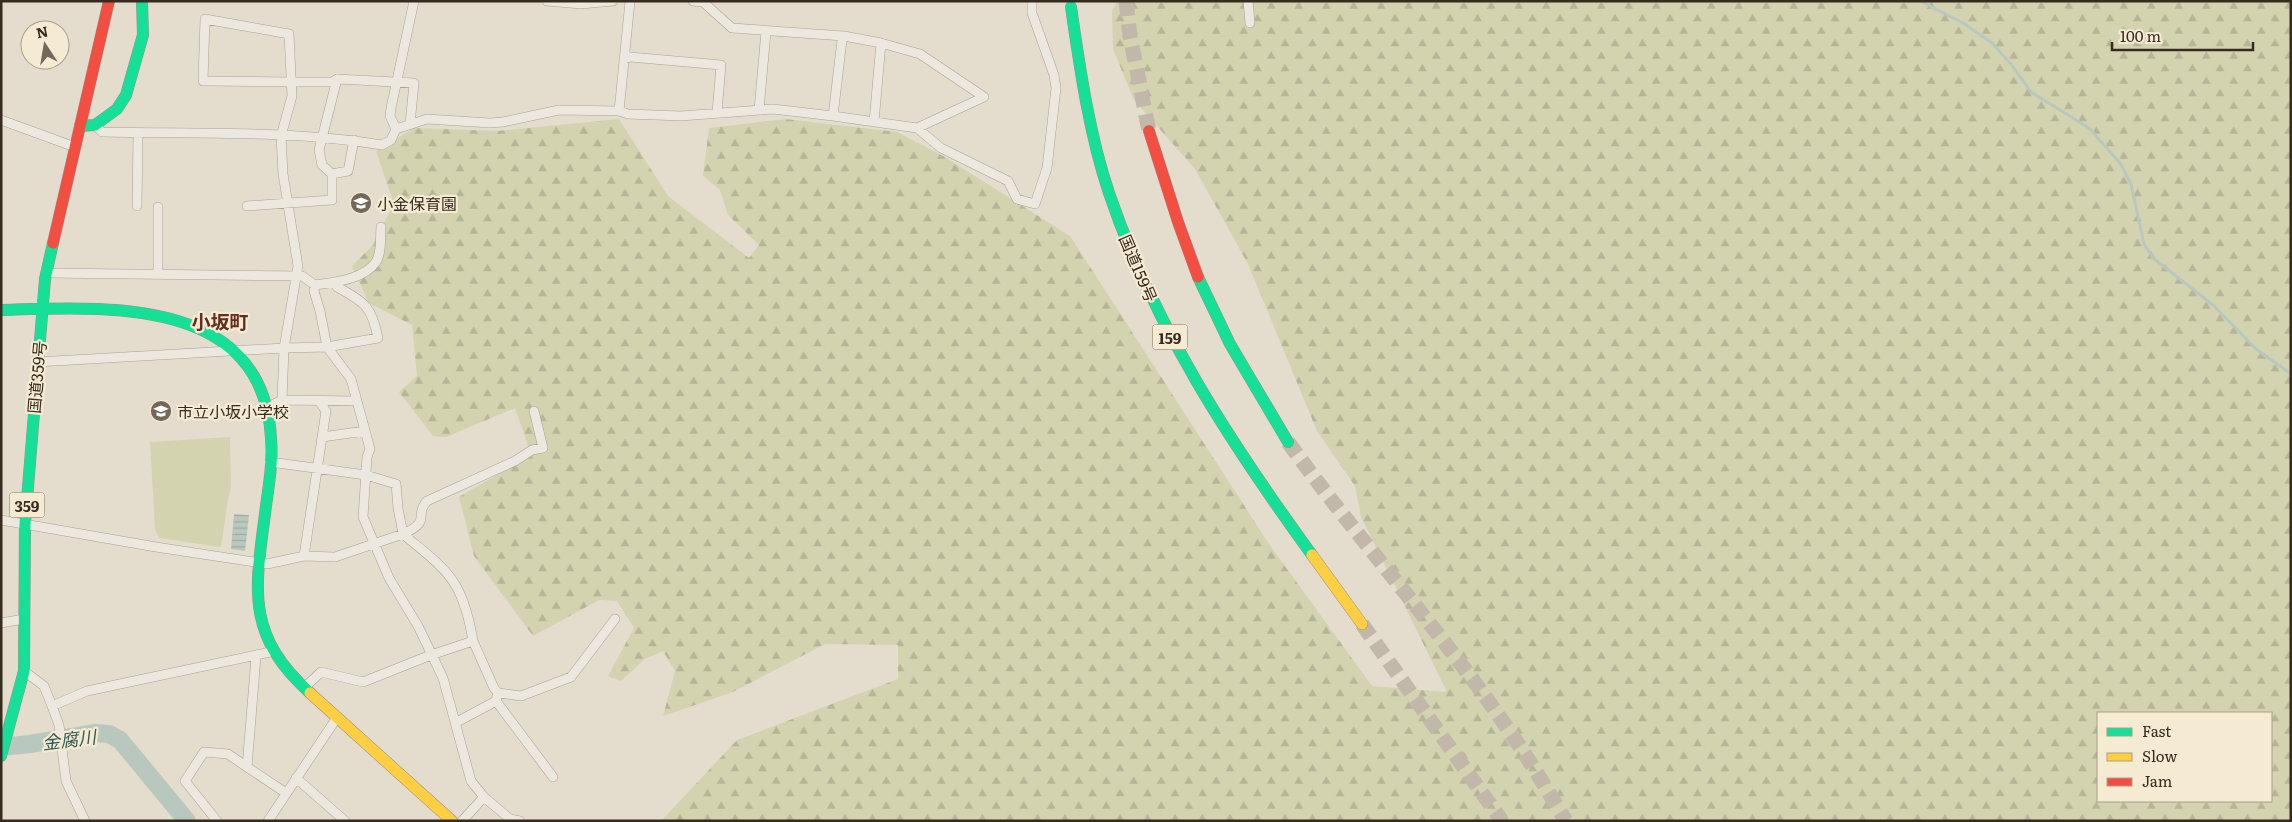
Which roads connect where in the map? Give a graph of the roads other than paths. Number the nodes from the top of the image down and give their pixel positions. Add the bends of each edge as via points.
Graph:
1 (109, 1) edge
2 (142, 1) edge
3 (414, 1) edge
4 (547, 1) edge
5 (613, 1) edge
6 (630, 1) edge
7 (693, 1) edge
8 (1032, 1) edge
9 (1248, 1) edge
10 (1071, 8) dead end
11 (1250, 23) dead end
12 (766, 30) junction
13 (844, 36) junction
14 (881, 43) junction
15 (624, 59) junction
16 (337, 79) junction
17 (292, 82) junction
18 (397, 82) junction
19 (619, 110) junction
20 (760, 110) junction
21 (717, 113) junction
22 (833, 116) junction
23 (1, 120) edge
24 (874, 122) junction
25 (410, 124) junction
26 (95, 125) junction
27 (80, 126) junction
28 (916, 128) junction
29 (396, 129) junction
30 (1149, 131) tunnel mouth
31 (138, 133) junction
32 (281, 136) junction
33 (320, 138) junction
34 (354, 140) junction
35 (75, 147) junction
36 (332, 174) junction
37 (289, 204) junction
38 (136, 206) dead end
39 (247, 206) dead end
40 (158, 207) dead end
41 (381, 227) dead end
42 (46, 273) junction
43 (158, 274) junction
44 (297, 276) junction
45 (334, 282) junction
46 (315, 285) junction
47 (42, 309) junction
48 (1, 310) edge
49 (327, 347) junction
50 (284, 348) junction
51 (236, 351) junction
52 (37, 362) junction
53 (282, 400) junction
54 (320, 401) junction
55 (357, 401) junction
56 (266, 408) junction
57 (534, 410) dead end
58 (366, 431) junction
59 (322, 437) junction
60 (1288, 442) tunnel mouth
61 (270, 462) junction
62 (316, 469) junction
63 (366, 475) junction
64 (1, 520) edge
65 (25, 524) junction
66 (403, 534) junction
67 (374, 545) junction
68 (304, 556) junction
69 (260, 562) junction
70 (24, 619) junction
71 (616, 619) dead end
72 (1, 623) edge
73 (1362, 624) tunnel mouth
74 (473, 641) junction
75 (276, 652) junction
76 (431, 655) junction
77 (256, 657) junction
78 (24, 671) junction
79 (304, 688) junction
80 (497, 697) junction
81 (52, 706) junction
82 (336, 718) junction
83 (455, 723) junction
84 (1, 756) edge
85 (247, 768) junction
86 (553, 777) dead end
87 (296, 778) junction
88 (286, 793) junction
89 (484, 797) junction
90 (85, 821) edge
91 (217, 821) edge
92 (268, 821) edge
93 (345, 821) edge
94 (452, 821) edge
95 (462, 821) edge
96 (520, 821) edge

1 - 27 main road, 国道359号 / 359
2 - 26 main road via 143,35 126,95 117,109
3 - 18 street
4 - 5 street via 581,4
6 - 15 street
7 - 12 street via 703,2 732,28
8 - 28 street via 1032,13 1056,88 1048,168 1035,204 1017,199 1008,181 942,148
9 - 11 street
10 - 73 main road, 国道159号 / 159 via 1097,153 1110,195 1153,301 1217,419
12 - 13 street
12 - 20 street
13 - 14 street
13 - 22 street
14 - 24 street
14 - 28 street via 920,54 984,97
15 - 19 street
15 - 21 street via 630,56 721,66
16 - 17 street via 332,82
16 - 18 street
16 - 33 street
17 - 17 street via 203,81 205,19 288,34
17 - 32 street via 292,96
18 - 25 street via 414,83
18 - 29 street via 390,116
19 - 21 street via 628,114 681,116
19 - 25 street via 558,110 497,123 427,118
20 - 21 street
20 - 22 street
22 - 24 street
23 - 35 street
24 - 28 street
25 - 29 street
26 - 27 main road
26 - 31 street via 102,132
27 - 35 main road, 国道359号 / 359
29 - 34 street via 391,140 382,145
30 - 60 main road via 1176,218 1213,311
31 - 32 street
31 - 38 street
32 - 33 street
32 - 37 street
33 - 34 street
33 - 36 street via 322,165
34 - 36 street via 348,171
35 - 42 main road, 国道359号 / 359
36 - 37 street via 332,200
37 - 39 street
37 - 44 street
40 - 43 street
41 - 45 street via 376,262 364,273
42 - 43 street
42 - 47 main road, 国道359号 / 359
43 - 44 street
44 - 46 street
44 - 50 street
45 - 46 street
45 - 49 street via 365,304 374,317 378,338
46 - 49 street
47 - 48 main road
47 - 51 main road via 85,309 179,320 205,329
47 - 52 main road, 国道359号 / 359
49 - 50 street
49 - 55 street via 351,379
50 - 51 street
50 - 53 street
51 - 52 street
51 - 56 main road via 250,368
52 - 65 main road, 国道359号 / 359
53 - 54 street
53 - 56 street
54 - 55 street
54 - 59 street via 326,411
55 - 58 street
56 - 61 main road via 271,429
57 - 66 street via 543,448 532,450 427,501 423,505 421,523
58 - 59 street
58 - 63 street via 370,449
59 - 62 street
61 - 62 street
61 - 69 main road
62 - 63 street
62 - 68 street
63 - 66 street via 396,484
63 - 67 street via 363,517
64 - 65 street
65 - 69 street
65 - 70 main road, 国道359号 / 359
66 - 67 street
66 - 74 street via 456,585
67 - 68 street via 335,558
67 - 76 street
68 - 69 street via 267,564
69 - 75 main road via 259,614
70 - 72 street
70 - 78 main road, 国道359号 / 359
71 - 80 street via 571,677 522,696
74 - 76 street
74 - 80 street
75 - 77 street
75 - 79 main road via 285,669
76 - 79 street via 363,682 321,672
76 - 83 street via 443,678
77 - 81 street via 87,691
77 - 85 street
78 - 81 street via 44,686
78 - 84 main road, 国道359号 / 359
79 - 82 main road
80 - 83 street
80 - 86 street
81 - 90 street via 63,745 66,781
82 - 87 street
82 - 94 main road
83 - 89 street via 471,780
85 - 88 street
85 - 91 street via 228,754 204,752 185,781
87 - 88 street
87 - 93 street
88 - 92 street
89 - 95 street
89 - 96 street via 510,819

